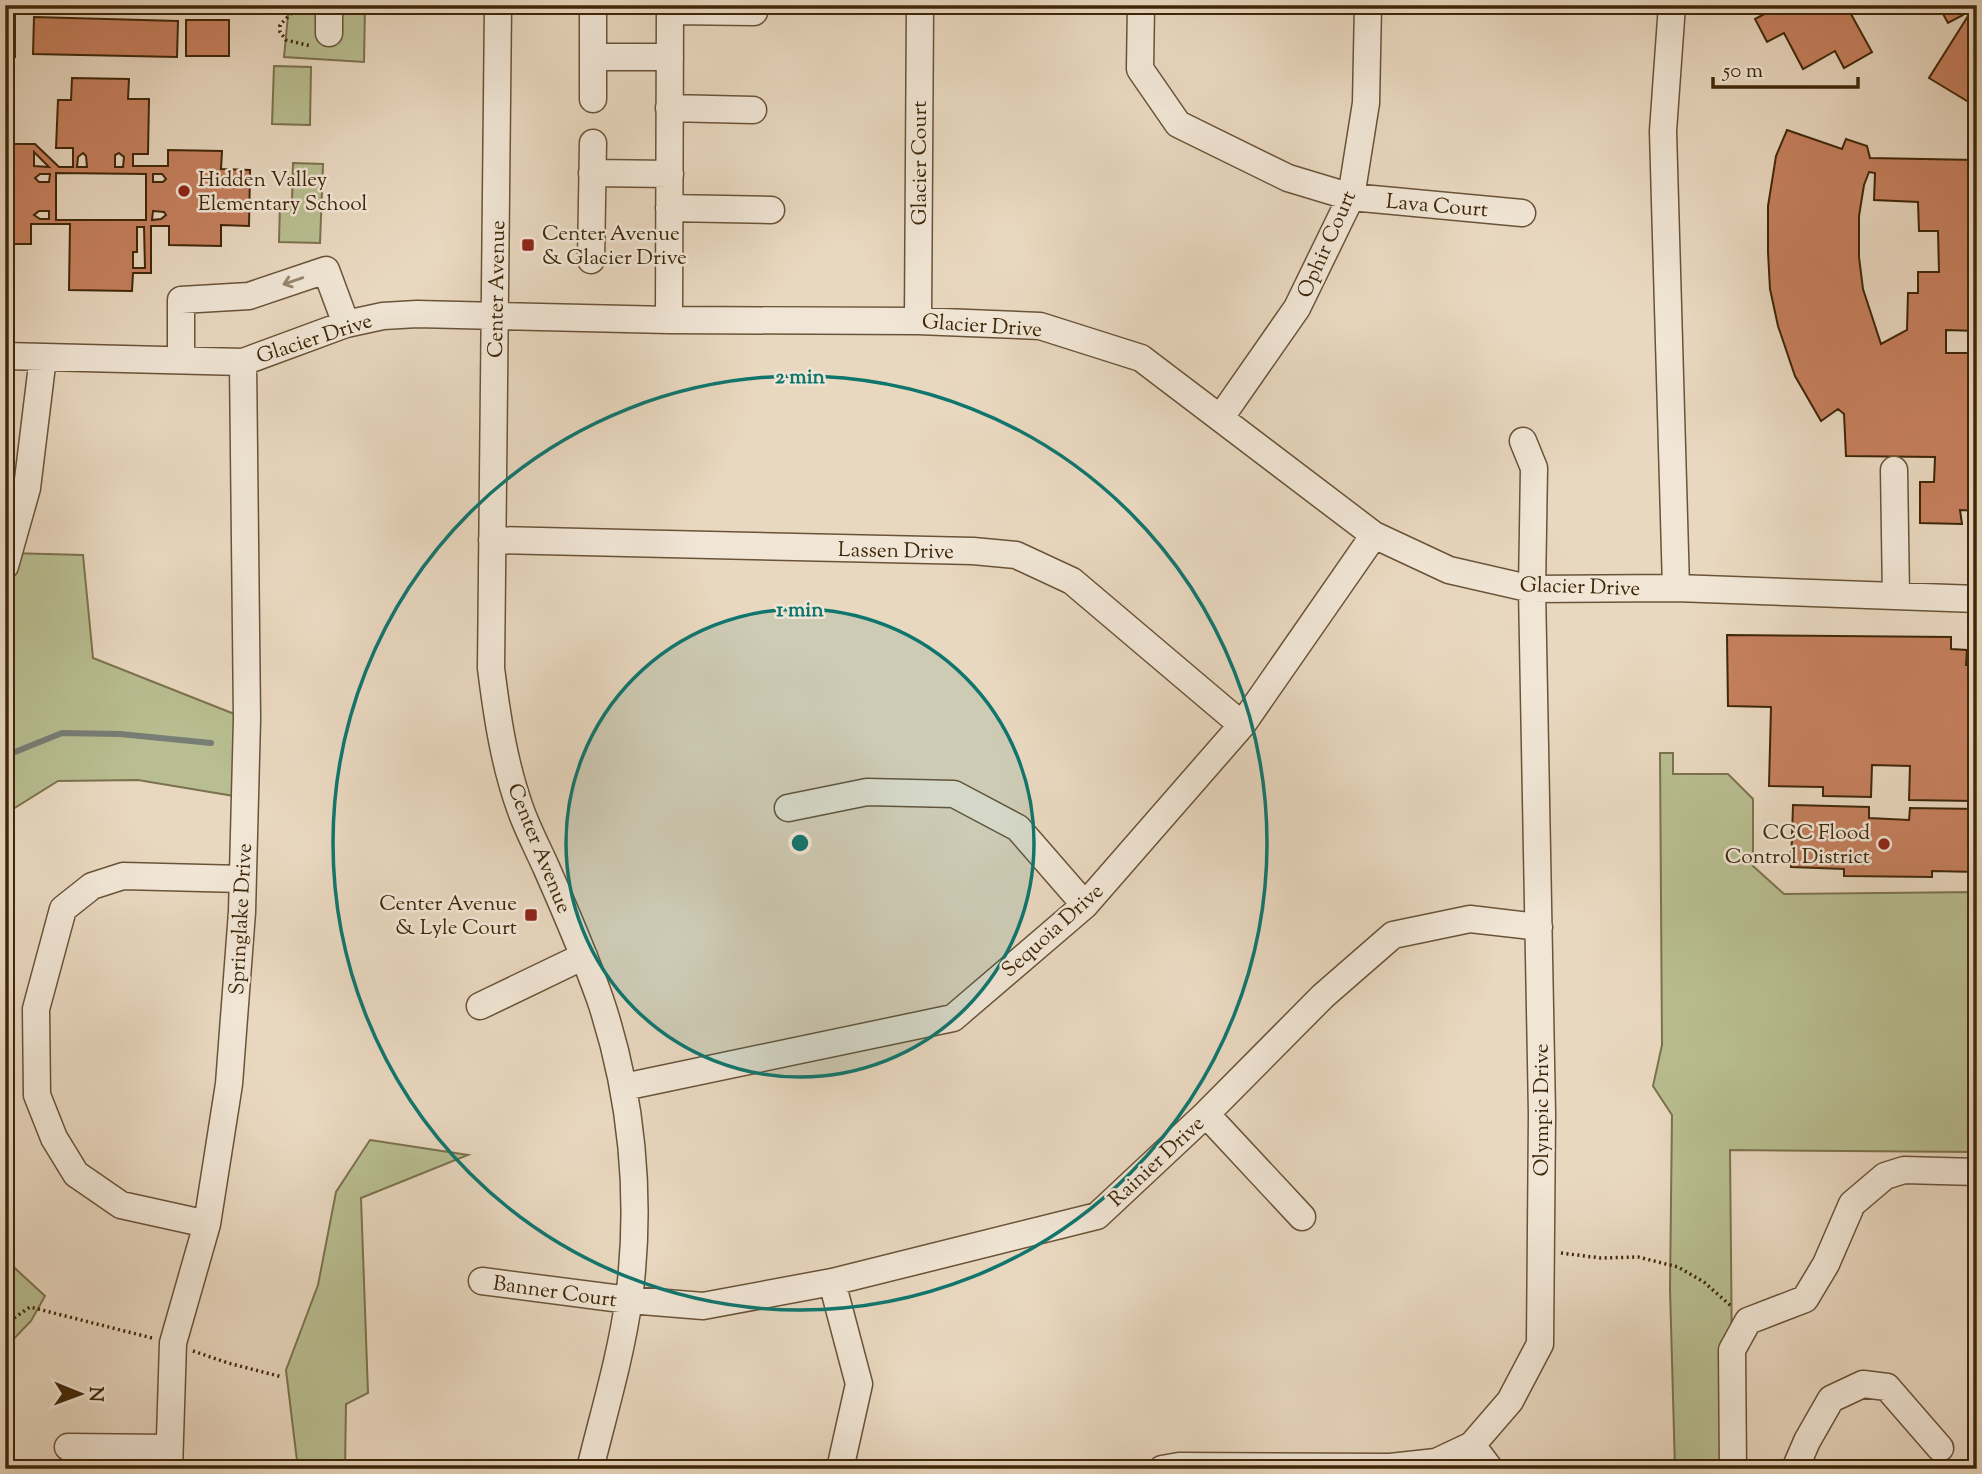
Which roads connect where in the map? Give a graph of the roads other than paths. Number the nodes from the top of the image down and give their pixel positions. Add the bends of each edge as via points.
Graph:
1 (329, 5) edge
2 (498, 5) edge
3 (920, 5) edge
4 (1141, 5) edge
5 (1368, 5) edge
6 (1672, 5) edge
7 (670, 8) edge
8 (754, 12) dead end
9 (593, 14) dead end
10 (324, 41) road end
11 (593, 57) junction
12 (670, 57) junction
13 (593, 99) dead end
14 (670, 108) junction
15 (753, 110) dead end
16 (593, 143) dead end
17 (592, 173) junction
18 (670, 174) junction
19 (1351, 197) junction
20 (669, 208) junction
21 (771, 210) dead end
22 (1522, 213) dead end
23 (591, 260) dead end
24 (495, 315) junction
25 (669, 320) junction
26 (918, 321) junction
27 (346, 324) junction
28 (5, 356) edge
29 (43, 357) junction
30 (181, 360) junction
31 (243, 362) junction
32 (1221, 417) junction
33 (1523, 441) dead end
34 (1894, 470) dead end
35 (1374, 535) junction
36 (492, 540) junction
37 (5, 566) edge
38 (1676, 588) junction
39 (1532, 589) junction
40 (1896, 596) junction
41 (1977, 599) edge
42 (1242, 725) junction
43 (788, 808) dead end
44 (242, 879) junction
45 (1085, 905) junction
46 (1539, 927) junction
47 (584, 956) junction
48 (480, 1006) dead end
49 (624, 1087) junction
50 (1206, 1114) junction
51 (1977, 1171) edge
52 (1302, 1217) dead end
53 (206, 1224) junction
54 (482, 1281) dead end
55 (832, 1282) junction
56 (629, 1300) junction
57 (1472, 1445) junction
58 (68, 1447) dead end
59 (1940, 1448) dead end
60 (168, 1458) edge
61 (590, 1469) edge
62 (839, 1469) edge
63 (1162, 1469) edge
64 (1490, 1469) edge
65 (1733, 1469) edge
66 (1795, 1469) edge

1 - 10 street
2 - 24 street, Center Avenue
3 - 26 street, Glacier Court
4 - 19 street, Lava Court via 1140,69 1178,124 1288,178
5 - 19 street, Ophir Court via 1366,103
6 - 38 street via 1663,131
7 - 8 street
7 - 12 street
9 - 11 street
11 - 12 street
11 - 13 street
12 - 14 street
14 - 15 street
14 - 18 street
16 - 17 street
17 - 18 street
17 - 23 street
18 - 20 street
19 - 22 street, Lava Court
19 - 32 street, Ophir Court via 1297,308
20 - 21 street
20 - 25 street
24 - 25 street, Glacier Drive
24 - 27 street, Glacier Drive via 383,316
24 - 36 street, Center Avenue
25 - 26 street, Glacier Drive
26 - 32 street, Glacier Drive via 1040,326 1141,358
27 -> 30 street via 326,270 249,296 181,300
27 - 31 street, Glacier Drive
28 - 29 street, Glacier Drive
29 - 30 street, Glacier Drive
29 - 37 street via 27,488
30 - 31 street, Glacier Drive
31 - 44 street, Springlake Drive via 247,732
32 - 35 street, Glacier Drive
33 - 39 street, Olympic Drive via 1534,468
34 - 40 street
35 - 39 street, Glacier Drive via 1449,570
35 - 42 street, Sequoia Drive
36 - 42 street, Lassen Drive via 1016,555 1072,581
36 - 47 street, Center Avenue via 491,668 499,735 520,808
38 - 39 street, Glacier Drive
38 - 40 street, Glacier Drive
39 - 46 street, Olympic Drive
40 - 41 street, Glacier Drive
42 - 45 street, Sequoia Drive
43 - 45 street via 867,792 954,794 1018,828
44 - 53 street, Springlake Drive via 229,1084
44 - 53 street via 122,876 92,886 63,909 36,1009 37,1095 54,1138 76,1174 121,1205
45 - 49 street, Sequoia Drive via 953,1018
46 - 50 street, Rainier Drive via 1470,919 1393,935 1323,996
46 - 57 street, Olympic Drive via 1540,1344 1510,1401
47 - 48 street
47 - 49 street, Center Avenue
49 - 56 street, Center Avenue via 635,1207
50 - 52 street
50 - 55 street, Rainier Drive via 1097,1216
51 - 65 street via 1903,1170 1885,1176 1852,1204 1805,1299 1748,1321 1732,1350
53 - 60 street, Springlake Drive via 173,1343
54 - 56 street, Banner Court
55 - 56 street, Rainier Drive via 703,1306
55 - 62 street via 859,1384
56 - 61 street, Center Avenue
57 - 63 street, Olympic Drive via 1436,1462 1390,1467
57 - 64 street
58 - 60 street
59 - 66 street via 1887,1387 1863,1384 1831,1399

